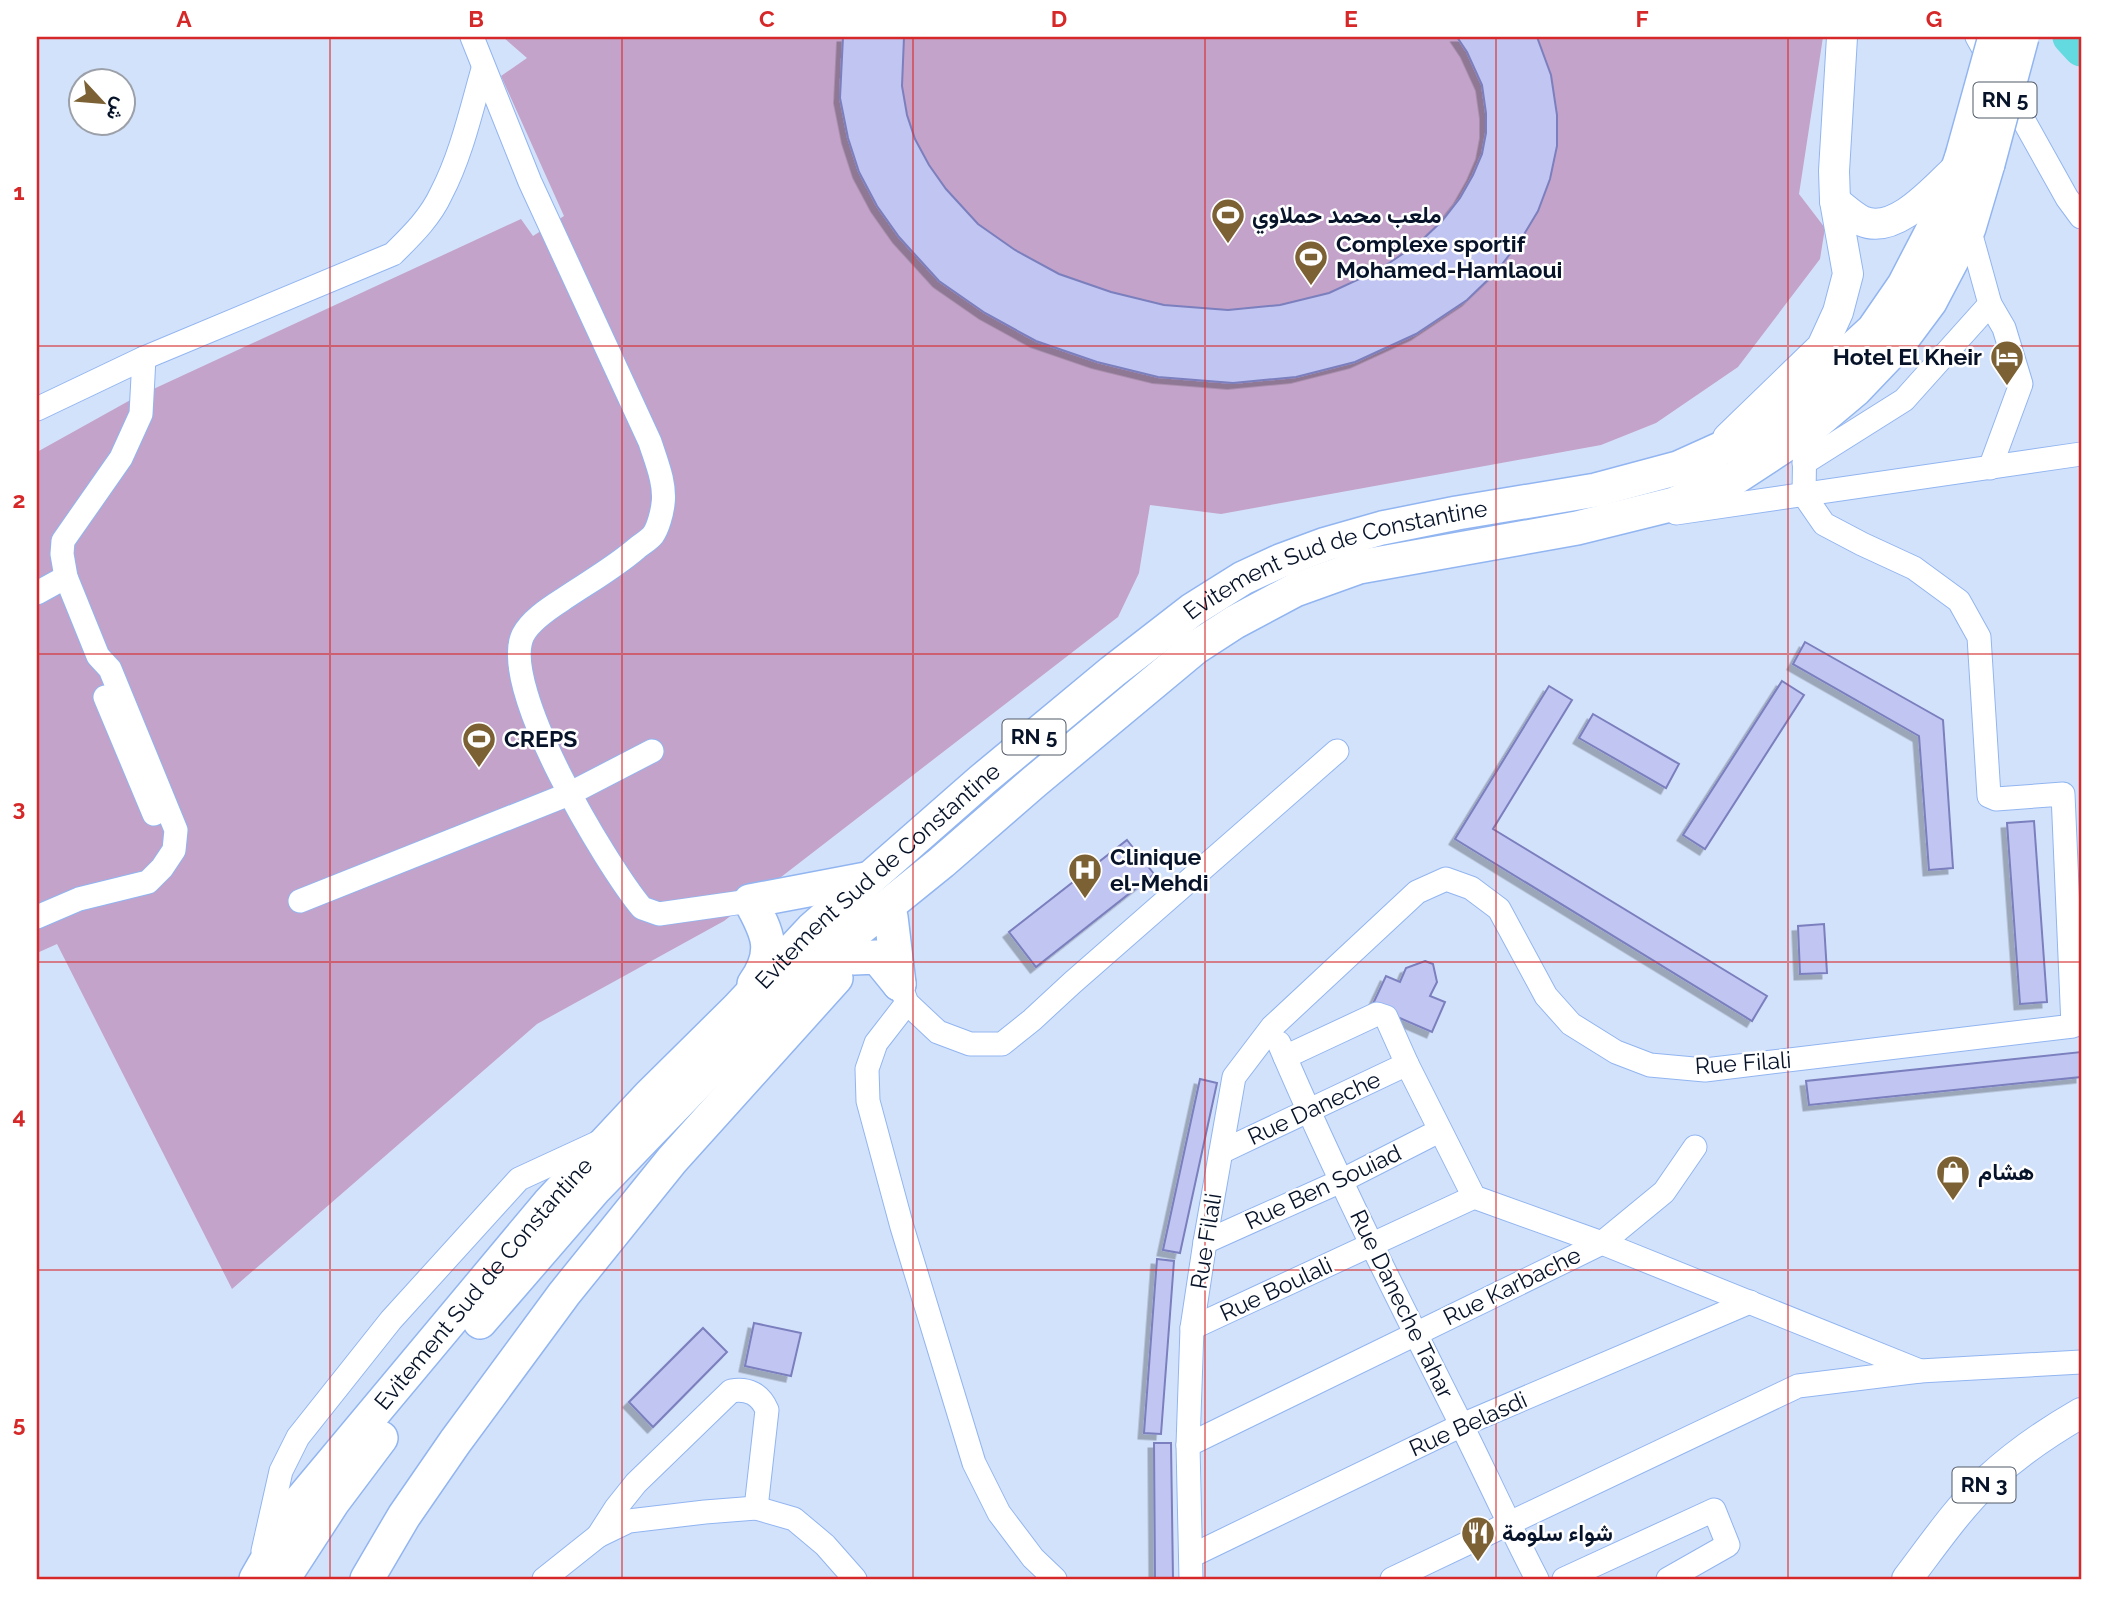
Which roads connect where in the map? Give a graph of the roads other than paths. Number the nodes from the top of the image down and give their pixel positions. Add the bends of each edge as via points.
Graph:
1 (472, 37) edge
2 (1842, 37) edge
3 (1977, 37) edge
4 (1995, 37) edge
5 (2022, 37) edge
6 (483, 69) junction
7 (1970, 162) junction
8 (1835, 201) junction
9 (2081, 217) edge
10 (1969, 228) junction
11 (1990, 304) junction
12 (144, 358) junction
13 (37, 410) edge
14 (1805, 448) junction
15 (1716, 451) junction
16 (2081, 454) edge
17 (1990, 468) junction
18 (1804, 495) junction
19 (1577, 528) junction
20 (66, 577) junction
21 (37, 593) edge
22 (652, 751) dead end
23 (1337, 751) dead end
24 (2072, 793) edge
25 (569, 794) junction
26 (942, 862) junction
27 (869, 879) junction
28 (300, 901) dead end
29 (750, 901) junction
30 (37, 917) edge
31 (891, 917) junction
32 (854, 957) junction
33 (903, 993) junction
34 (2077, 993) edge
35 (737, 1009) junction
36 (1272, 1027) junction
37 (1285, 1056) junction
38 (1406, 1064) junction
39 (1309, 1112) junction
40 (1439, 1131) junction
41 (610, 1138) junction
42 (1695, 1147) dead end
43 (1221, 1152) junction
44 (1341, 1181) junction
45 (1474, 1197) junction
46 (1205, 1241) junction
47 (1602, 1243) junction
48 (1371, 1244) junction
49 (1750, 1301) junction
50 (1192, 1328) junction
51 (1415, 1334) junction
52 (2081, 1362) edge
53 (1920, 1371) junction
54 (2081, 1413) edge
55 (1462, 1425) junction
56 (1188, 1445) junction
57 (756, 1508) junction
58 (1507, 1523) junction
59 (598, 1536) junction
60 (1191, 1556) junction
61 (1680, 1577) edge
62 (266, 1579) edge
63 (367, 1579) edge
64 (544, 1579) edge
65 (855, 1579) edge
66 (1055, 1579) edge
67 (1191, 1579) edge
68 (1392, 1579) edge
69 (1537, 1579) edge
70 (1564, 1579) edge
71 (1907, 1579) edge

1 - 6 street
2 - 8 main road
3 - 9 street
4 - 7 highway, RN 5, bridge
5 - 7 highway, RN 5, bridge
6 - 12 street via 441,195 422,225 393,254
6 - 25 street via 650,442 661,476 664,503 654,533 623,560 551,607 524,632 518,645 528,704
7 - 8 main road via 1912,209 1885,223 1864,222
7 - 10 highway, Evitement Sud de Constantine / RN 5
7 - 15 highway, Evitement Sud de Constantine / RN 5 via 1904,285 1873,330 1786,410
8 - 15 main road via 1849,274 1822,347
10 - 11 street
10 - 14 highway, Evitement Sud de Constantine / RN 5 via 1930,302 1899,345
11 - 14 street via 1904,400
11 - 17 street via 2004,328 2021,384
12 - 13 street
12 - 20 street via 141,414 121,458 63,541
14 - 18 street
14 - 19 highway, Evitement Sud de Constantine / RN 5 via 1674,503
15 - 27 highway, Evitement Sud de Constantine / RN 5 via 1678,468 1596,490 1382,528 1326,544 1243,578 1192,610 1112,672
16 - 17 street
17 - 18 street
18 - 19 street
18 - 24 street, Rue Filali via 1824,524 1914,568 1959,601 1979,637 1989,796
19 - 26 highway, Evitement Sud de Constantine / RN 5 via 1359,567 1295,590 1195,648
20 - 21 street
20 - 30 street via 98,656 103,694 140,784 162,830 175,841 174,850 148,882 79,899
22 - 25 street
23 - 33 street via 1002,1044 970,1044 939,1032
24 - 34 street, Rue Filali
25 - 28 street
25 - 29 street via 642,908 659,914
26 - 31 highway
26 - 62 highway, Evitement Sud de Constantine / RN 5 via 848,938 595,1189 386,1431 333,1502
27 - 29 highway
27 - 35 highway, Evitement Sud de Constantine / RN 5 via 812,929
29 - 35 highway via 765,931 768,954 761,974
31 - 32 highway
31 - 33 highway
32 - 33 highway via 877,957
32 - 63 highway via 672,1160 564,1294 404,1516
33 - 66 street via 867,1069 871,1114 975,1463 999,1513
34 - 36 street, Rue Filali via 2070,1028 1705,1070 1650,1065 1616,1052 1571,1024 1545,996 1499,909 1471,888 1446,879 1417,892
35 - 41 highway, Evitement Sud de Constantine / RN 5
36 - 37 street, Rue Daneche Tahar
36 - 43 street, Rue Filali via 1234,1077
37 - 38 street via 1377,1014 1386,1017
37 - 39 street, Rue Daneche Tahar
38 - 39 street, Rue Daneche
38 - 40 street
39 - 43 street, Rue Daneche
39 - 44 street, Rue Daneche Tahar
40 - 44 street, Rue Ben Souiad
40 - 45 street
41 - 62 highway, Evitement Sud de Constantine / RN 5 via 549,1203 301,1500
41 - 62 street via 519,1179 391,1320 306,1426 281,1471
42 - 47 street, Rue Karbache via 1664,1192
43 - 46 street, Rue Filali
44 - 46 street, Rue Ben Souiad
44 - 48 street, Rue Daneche Tahar
45 - 47 street
45 - 48 street, Rue Boulali
46 - 50 street, Rue Filali
47 - 49 street
47 - 51 street, Rue Karbache
48 - 50 street, Rue Boulali
48 - 51 street, Rue Daneche Tahar
49 - 53 street
49 - 55 street, Rue Belasdi
50 - 56 street, Rue Filali
51 - 55 street, Rue Daneche Tahar
51 - 56 street, Rue Karbache
52 - 53 street
53 - 58 street via 1798,1386
54 - 71 main road, RN 3 via 2037,1438 1989,1480
55 - 58 street, Rue Daneche Tahar
55 - 60 street, Rue Belasdi
56 - 60 street, Rue Filali
57 - 59 street via 629,1521
57 - 59 street via 767,1410 762,1400 742,1389 731,1391 636,1483
57 - 65 street via 794,1519
58 - 68 street
58 - 69 street, Rue Daneche Tahar
59 - 64 street
60 - 67 street, Rue Filali
61 - 70 street via 1728,1545 1716,1512

